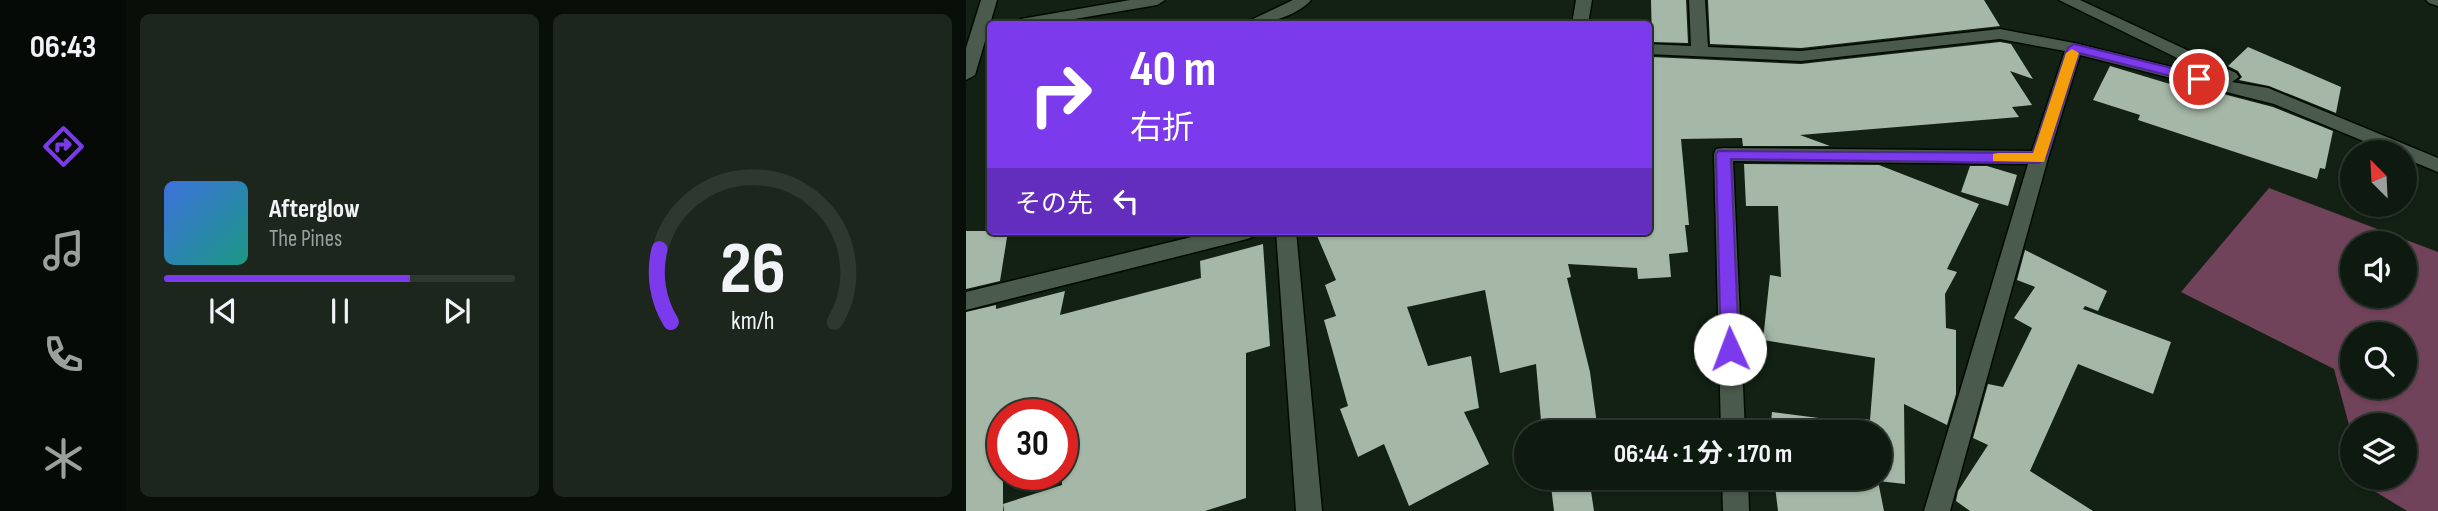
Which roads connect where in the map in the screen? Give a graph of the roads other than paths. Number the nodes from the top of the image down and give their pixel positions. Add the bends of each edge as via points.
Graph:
1 (989, 0) edge
2 (1157, 0) edge
3 (1255, 0) edge
4 (1303, 0) edge
5 (1584, 0) edge
6 (1697, 0) edge
7 (2067, 0) edge
8 (1038, 21) edge
9 (1260, 21) edge
10 (1262, 21) edge
11 (1580, 21) edge
12 (985, 31) edge
13 (2074, 48) junction
14 (1652, 49) edge
15 (1700, 53) junction
16 (966, 75) edge
17 (2274, 98) junction
18 (2039, 158) junction
19 (2438, 165) edge
20 (1231, 235) edge
21 (1286, 235) edge
22 (966, 301) edge
23 (1733, 420) edge
24 (1735, 490) edge
25 (1309, 511) edge
26 (1736, 511) edge
27 (1937, 511) edge

1 - 12 street
2 - 8 street
3 - 9 street
4 - 10 street
5 - 11 street
6 - 15 street
7 - 17 street
12 - 16 street
13 - 15 street via 2000,34 1801,56
13 - 17 street
13 - 18 street
14 - 15 street
17 - 19 street
18 - 23 street via 1723,154
18 - 27 street
20 - 22 street
21 - 25 street
24 - 26 street

